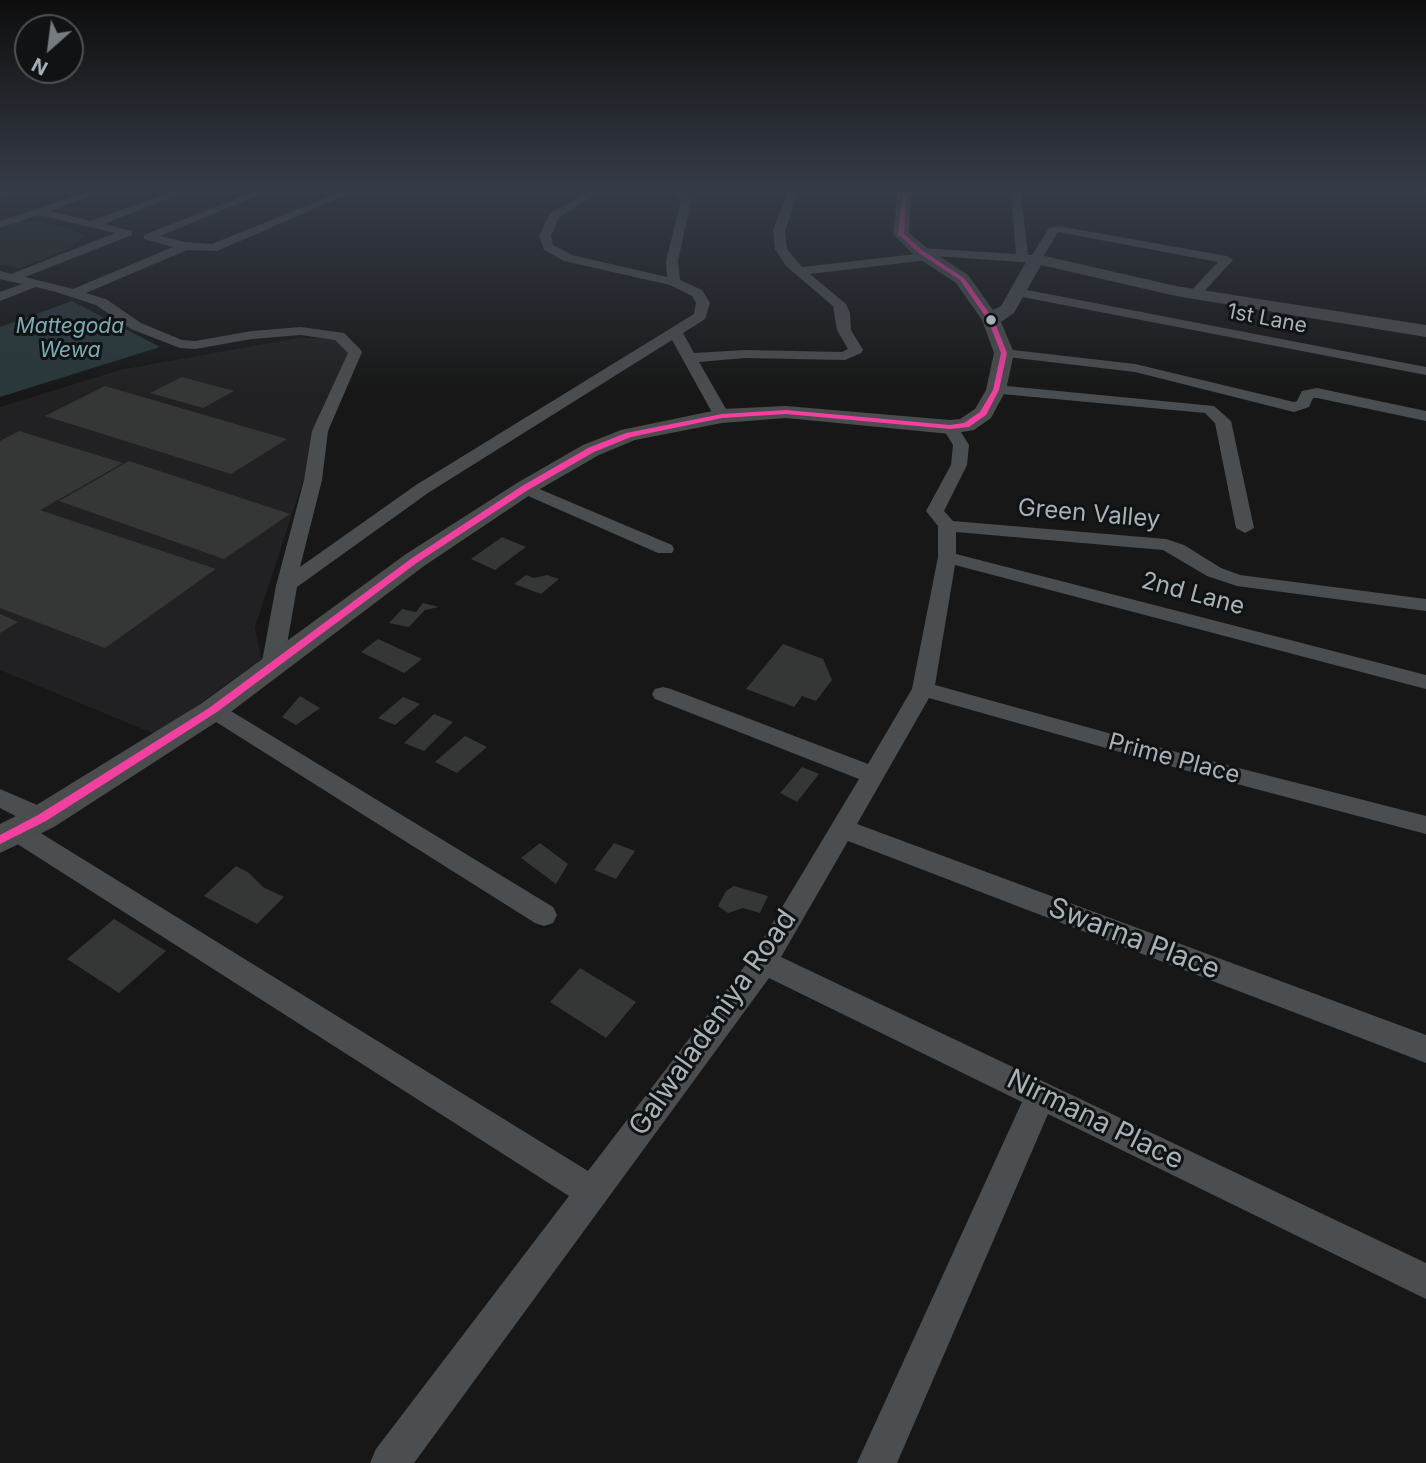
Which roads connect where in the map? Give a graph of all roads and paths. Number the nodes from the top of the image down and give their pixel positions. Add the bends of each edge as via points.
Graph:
1 (50, 260) edge
2 (152, 260) edge
3 (578, 260) edge
4 (672, 260) edge
5 (788, 260) edge
6 (879, 260) edge
7 (934, 260) edge
8 (1028, 260) edge
9 (1039, 260) edge
10 (1227, 260) edge
11 (800, 271) junction
12 (6, 276) edge
13 (674, 282) junction
14 (35, 283) junction
15 (1017, 292) junction
16 (75, 293) junction
17 (1194, 295) junction
18 (0, 297) edge
19 (991, 320) junction
20 (1426, 331) edge
21 (675, 332) junction
22 (1004, 353) junction
23 (690, 358) junction
24 (1426, 371) edge
25 (996, 390) junction
26 (722, 416) junction
27 (1426, 416) edge
28 (950, 427) junction
29 (525, 488) junction
30 (947, 526) junction
31 (1245, 528) dead end
32 (665, 549) dead end
33 (947, 557) junction
34 (286, 586) junction
35 (1426, 605) edge
36 (272, 667) junction
37 (1426, 682) edge
38 (923, 689) junction
39 (663, 694) dead end
40 (213, 710) junction
41 (873, 775) junction
42 (0, 798) edge
43 (1426, 825) edge
44 (841, 828) junction
45 (20, 830) edge
46 (544, 915) dead end
47 (764, 961) junction
48 (1426, 1049) edge
49 (1041, 1094) junction
50 (592, 1192) junction
51 (1426, 1281) edge
52 (390, 1463) edge
53 (877, 1463) edge

1 - 12 street
2 - 16 street
3 - 13 street
4 - 13 street
5 - 11 street
6 - 11 street
7 - 19 street via 962,279
8 - 15 street
9 - 17 street
10 - 17 street
11 - 23 street via 839,304 844,330 856,350 853,353
12 - 14 street
13 - 21 street via 697,293 704,303 700,316
14 - 16 street
14 - 18 street
15 - 19 street via 1008,309
15 - 24 street, 1st Lane
16 - 34 street via 180,344 301,331 339,336 355,352 320,431 313,480
17 - 20 street
19 - 22 street
21 - 23 street
21 - 34 street via 422,489
22 - 25 street
22 - 27 street via 1135,368 1294,407 1304,404 1307,394 1317,393
23 - 26 street
25 - 28 street via 983,413 966,425
25 - 31 street via 1209,409 1223,421
26 - 28 street via 786,412
26 - 29 street via 629,435
28 - 30 street, Galwaladeniya Road via 961,444 959,465 935,511
29 - 32 street
29 - 36 street via 415,559
30 - 33 street, Galwaladeniya Road
30 - 35 street, Green Valley via 1166,545 1237,580
33 - 37 street, 2nd Lane
33 - 38 street, Galwaladeniya Road
34 - 36 street
36 - 40 street
38 - 41 street, Galwaladeniya Road
38 - 43 street, Prime Place
39 - 41 street
40 - 45 street
40 - 46 street
41 - 44 street, Galwaladeniya Road
42 - 45 street
44 - 47 street, Galwaladeniya Road
44 - 48 street, Swarna Place
45 - 50 street
47 - 49 street, Nirmana Place
47 - 50 street, Galwaladeniya Road
49 - 51 street, Nirmana Place
49 - 53 street
50 - 52 street, Galwaladeniya Road

